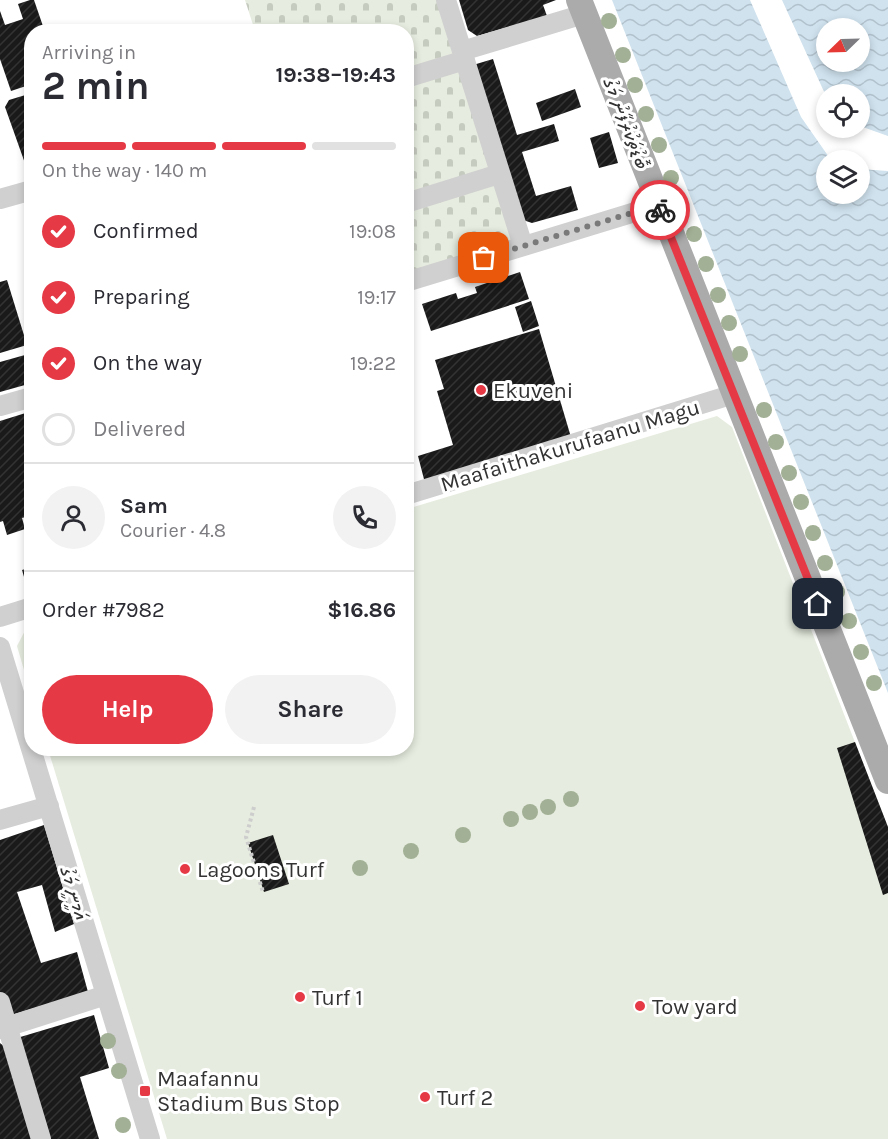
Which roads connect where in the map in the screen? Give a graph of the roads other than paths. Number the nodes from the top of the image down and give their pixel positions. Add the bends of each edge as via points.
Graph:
1 (446, 0) edge
2 (581, 7) edge
3 (463, 55) junction
4 (414, 75) edge
5 (499, 174) junction
6 (24, 192) edge
7 (0, 199) edge
8 (414, 201) edge
9 (658, 205) junction
10 (523, 246) junction
11 (414, 280) edge
12 (734, 394) junction
13 (24, 399) edge
14 (0, 406) edge
15 (414, 493) edge
16 (24, 609) edge
17 (0, 616) edge
18 (0, 647) edge
19 (24, 725) edge
20 (34, 756) edge
21 (888, 781) edge
22 (49, 806) junction
23 (0, 820) edge
24 (106, 995) junction
25 (0, 1002) edge
26 (4, 1027) edge
27 (40, 1139) edge
28 (150, 1139) edge

1 - 3 street
2 - 3 street
2 - 9 main road, ބޮޑުތަކުރުފާނު މަގު
3 - 4 street
3 - 5 street
5 - 8 street
5 - 10 street
6 - 7 street
9 - 10 street
9 - 12 main road, ބޮޑުތަކުރުފާނު މަގު
10 - 11 street
12 - 15 street, Maafaithakurufaanu Magu
12 - 21 main road, ބޮޑުތަކުރުފާނު މަގު
13 - 14 street
16 - 17 street
18 - 19 street, އަމީނީ މަގު
20 - 22 street, އަމީނީ މަގު
22 - 23 street
22 - 24 street, އަމީނީ މަގު
24 - 26 street
24 - 28 street, އަމީނީ މަގު
25 - 26 street
26 - 27 street

